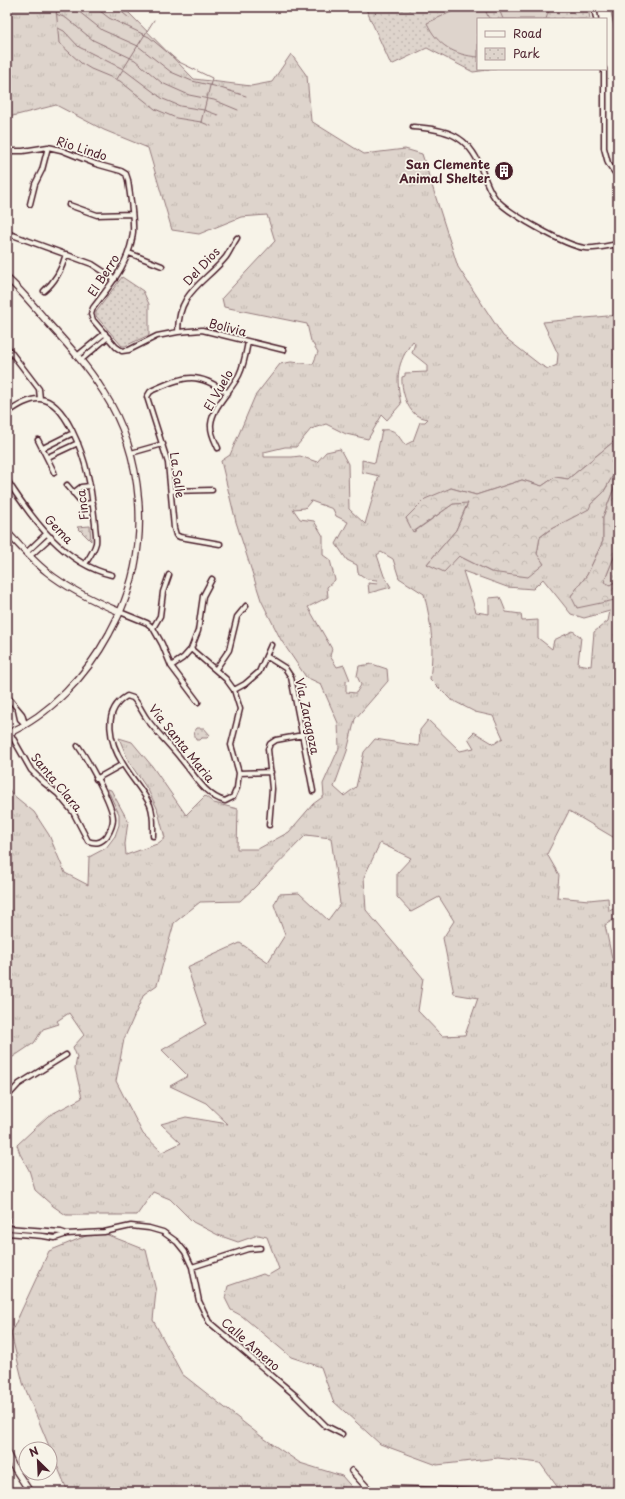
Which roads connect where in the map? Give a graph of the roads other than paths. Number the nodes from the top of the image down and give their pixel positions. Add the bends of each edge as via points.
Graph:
1 (594, 7) edge
2 (596, 18) edge
3 (604, 70) edge
4 (413, 127) dead end
5 (48, 147) junction
6 (7, 151) edge
7 (126, 174) joint
8 (618, 177) edge
9 (30, 204) dead end
10 (68, 205) dead end
11 (132, 214) junction
12 (8, 234) edge
13 (237, 238) dead end
14 (7, 239) edge
15 (618, 244) edge
16 (129, 253) junction
17 (66, 254) junction
18 (162, 266) dead end
19 (7, 278) edge
20 (115, 278) junction
21 (44, 291) dead end
22 (105, 332) junction
23 (178, 332) junction
24 (108, 337) junction
25 (248, 342) junction
26 (7, 347) edge
27 (284, 350) dead end
28 (79, 358) junction
29 (228, 393) junction
30 (40, 399) junction
31 (7, 414) edge
32 (73, 433) junction
33 (38, 440) dead end
34 (78, 443) junction
35 (163, 444) junction
36 (43, 448) junction
37 (218, 448) dead end
38 (131, 453) junction
39 (48, 457) junction
40 (54, 472) dead end
41 (7, 480) edge
42 (67, 485) dead end
43 (90, 486) junction
44 (212, 490) dead end
45 (170, 491) junction
46 (73, 492) junction
47 (93, 503) junction
48 (7, 532) edge
49 (46, 534) junction
50 (50, 537) junction
51 (220, 544) dead end
52 (28, 554) junction
53 (84, 564) junction
54 (112, 575) dead end
55 (169, 575) dead end
56 (212, 579) dead end
57 (246, 606) dead end
58 (120, 612) junction
59 (153, 628) junction
60 (271, 645) dead end
61 (191, 649) junction
62 (266, 656) junction
63 (171, 666) junction
64 (216, 669) junction
65 (234, 690) junction
66 (7, 696) edge
67 (198, 702) dead end
68 (25, 724) junction
69 (8, 734) edge
70 (303, 735) junction
71 (78, 746) dead end
72 (123, 764) junction
73 (271, 772) junction
74 (239, 774) junction
75 (96, 779) junction
76 (313, 791) dead end
77 (269, 825) dead end
78 (153, 836) dead end
79 (66, 1055) dead end
80 (7, 1097) edge
81 (7, 1212) edge
82 (7, 1221) edge
83 (7, 1228) edge
84 (7, 1233) edge
85 (67, 1234) junction
86 (260, 1248) dead end
87 (192, 1267) junction
88 (342, 1434) dead end
89 (7, 1453) edge
90 (352, 1471) dead end
91 (30, 1492) edge
92 (371, 1492) edge
93 (381, 1492) edge
94 (494, 1492) edge

1 - 2 street
3 - 8 street via 604,148 608,164
4 - 15 street via 434,128 467,143 475,154 486,183 496,199 504,207 560,241 584,248
5 - 6 street, Rio Lindo
5 - 7 street, Rio Lindo
5 - 9 street
7 - 11 street, El Berro
10 - 11 street via 97,215
11 - 16 street, El Berro via 133,232
12 - 14 street
12 - 17 street
13 - 23 street, Del Dios via 226,256 184,300 178,318
16 - 18 street
16 - 20 street, El Berro
17 - 20 street via 92,264
17 - 21 street via 54,282
19 - 28 street
20 - 22 street, El Berro via 91,314 93,320
22 - 24 street
22 - 28 street
23 - 24 street, Bolivia via 157,336 122,351
23 - 25 street, Bolivia via 202,330
24 - 28 street
25 - 27 street, Bolivia
25 - 29 street, El Vuelo via 240,374
26 - 30 street via 39,389
28 - 38 street via 103,391 122,428
29 - 35 street, La Salle via 205,379 185,378 150,392 147,397
29 - 37 street, El Vuelo via 217,409 211,425
30 - 31 street via 21,404
30 - 32 street, Finca via 57,407
32 - 34 street, Finca
32 - 36 street
33 - 36 street
34 - 39 street
34 - 43 street, Finca
35 - 38 street
35 - 45 street, La Salle via 168,463
36 - 39 street
38 - 58 street via 138,499 139,532 136,560
39 - 40 street
41 - 49 street, Gema
42 - 46 street
43 - 46 street via 81,487
43 - 47 street, Finca
44 - 45 street
45 - 51 street, La Salle via 176,535
46 - 47 street via 83,504
47 - 53 street, Finca via 96,542
48 - 52 street
49 - 50 street, Gema
49 - 52 street
50 - 52 street
50 - 53 street, Gema
52 - 58 street via 66,584
53 - 54 street, Gema
55 - 59 street via 163,592 160,616
56 - 61 street via 203,596 198,631
57 - 64 street via 237,618 229,650
58 - 59 street
58 - 68 street via 92,662 51,705
59 - 63 street
60 - 62 street
61 - 63 street via 184,658
61 - 64 street, Via Santa Maria
62 - 65 street via 259,672
62 - 70 street, Via Zaragoza via 285,668 291,678
63 - 67 street
64 - 65 street, Via Santa Maria
65 - 74 street, Via Santa Maria via 240,709 231,745
66 - 68 street via 24,717
68 - 69 street
69 - 75 street, Santa Clara via 31,770 58,794 73,812 88,841 95,844 103,841 111,830 113,820 112,810
70 - 73 street via 276,740 270,744 268,748
70 - 76 street, Via Zaragoza
71 - 75 street, Santa Clara
72 - 74 street, Via Santa Maria via 115,748 110,722 112,710 127,696 133,698 163,740 198,781 221,800 234,797
72 - 75 street
72 - 78 street, Via Santa Maria via 150,806
73 - 74 street
73 - 77 street
79 - 80 street via 19,1084
81 - 82 street
83 - 85 street, Calle Ameno
84 - 85 street, Calle Ameno via 55,1238
85 - 87 street, Calle Ameno via 104,1232 131,1226 149,1228 163,1232 177,1242
86 - 87 street via 248,1249
87 - 88 street, Calle Ameno via 199,1301 209,1322 296,1396 326,1426
89 - 91 street
90 - 92 street
93 - 94 street via 390,1489

